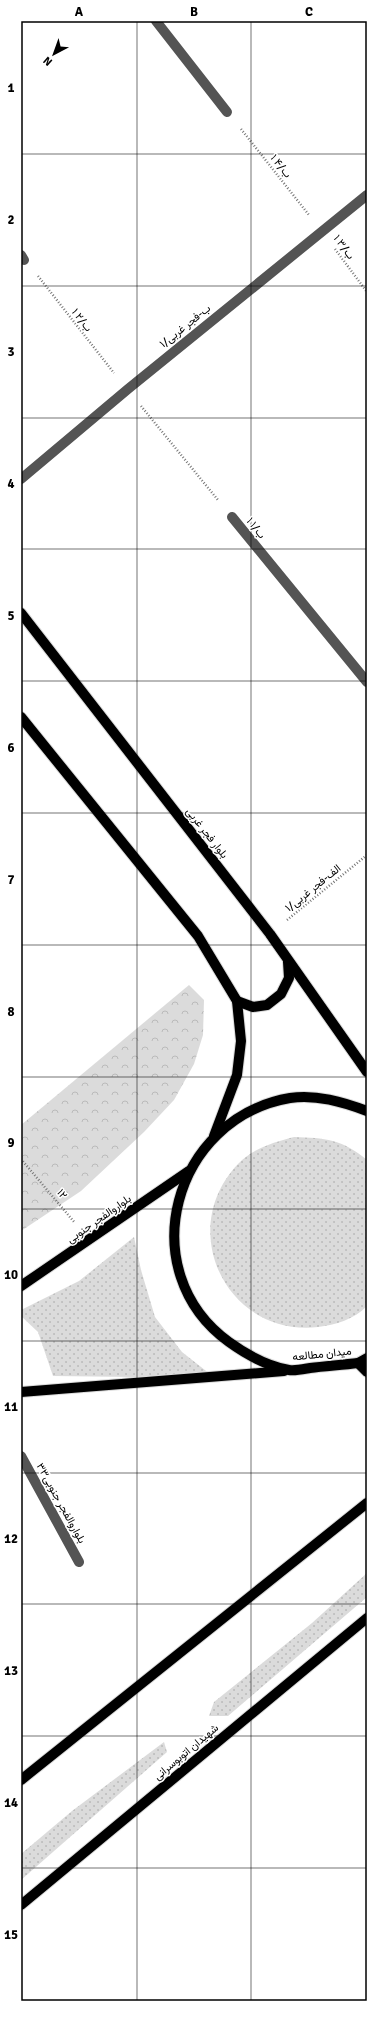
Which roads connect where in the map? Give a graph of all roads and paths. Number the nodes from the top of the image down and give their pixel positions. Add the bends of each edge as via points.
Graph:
1 (156, 21) edge
2 (227, 112) joint
3 (367, 195) edge
4 (322, 230) junction
5 (23, 257) edge
6 (367, 292) edge
7 (128, 389) junction
8 (21, 479) edge
9 (232, 517) joint
10 (21, 613) edge
11 (367, 682) edge
12 (21, 717) edge
13 (367, 855) edge
14 (270, 934) junction
15 (288, 960) junction
16 (237, 1001) junction
17 (367, 1072) edge
18 (367, 1111) edge
19 (214, 1136) junction
20 (21, 1159) edge
21 (189, 1171) junction
22 (90, 1240) junction
23 (21, 1286) edge
24 (363, 1361) edge
25 (290, 1370) junction
26 (367, 1372) edge
27 (21, 1392) edge
28 (21, 1456) edge
29 (367, 1503) edge
30 (79, 1562) dead end
31 (367, 1618) edge
32 (21, 1780) edge
33 (21, 1905) edge

1 - 2 street
2 - 4 path, ۱ ب/۴
3 - 4 street, ۱/ب-فجر غربی
4 - 6 path, ۱ ب/۳
4 - 7 street, ۱/ب-فجر غربی
5 - 7 path, ۱ ب/۲
7 - 8 street, ۱/ب-فجر غربی
7 - 9 path, ۱ ب/۱
9 - 11 street, ۱ ب/۱
10 - 14 main road, بلوار فجر غربی
12 - 16 main road via 198,936
13 - 14 path, ۱/الف-فجر غربی
14 - 15 main road, بلوار فجر غربی
15 - 16 main road via 289,978 281,994 267,1005 253,1007
15 - 17 main road, بلوار فجر غربی
16 - 19 main road via 241,1041 236,1075
18 - 19 main road, میدان مطالعه via 334,1099 291,1098 249,1111
19 - 21 main road, میدان مطالعه
20 - 22 path, ۱۲
21 - 22 main road, بلواروالفجر جنوبی
21 - 25 main road, میدان مطالعه via 175,1212 175,1255 188,1296 214,1331 249,1356
22 - 23 main road, بلواروالفجر جنوبی
24 - 25 main road, میدان مطالعه
24 - 26 main road
25 - 27 main road
28 - 30 street, بلواروالفجر جنوبی۳۳
29 - 32 main road
31 - 33 main road, شهیدان اتوبوسرانی

